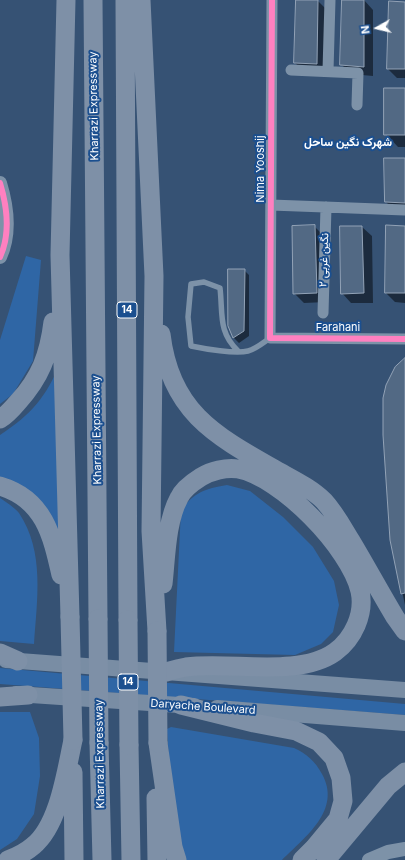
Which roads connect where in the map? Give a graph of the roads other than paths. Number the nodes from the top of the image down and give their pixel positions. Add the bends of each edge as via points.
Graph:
1 (66, 0) edge
2 (93, 0) edge
3 (125, 0) edge
4 (141, 0) edge
5 (272, 0) edge
6 (330, 0) edge
7 (291, 70) dead end
8 (328, 71) junction
9 (357, 105) dead end
10 (0, 182) edge
11 (271, 205) junction
12 (326, 207) junction
13 (405, 210) edge
14 (60, 255) junction
15 (0, 256) edge
16 (154, 276) junction
17 (323, 313) dead end
18 (270, 338) junction
19 (405, 339) edge
20 (238, 351) junction
21 (0, 419) edge
22 (0, 486) edge
23 (70, 617) junction
24 (157, 631) junction
25 (405, 631) edge
26 (0, 653) edge
27 (9, 661) edge
28 (166, 672) junction
29 (405, 690) edge
30 (0, 692) edge
31 (28, 695) junction
32 (0, 697) edge
33 (181, 705) junction
34 (405, 723) edge
35 (73, 740) junction
36 (158, 743) junction
37 (405, 772) edge
38 (405, 849) edge
39 (8, 860) edge
40 (74, 860) edge
41 (102, 860) edge
42 (131, 860) edge
43 (157, 860) edge
44 (177, 860) edge
45 (302, 860) edge
46 (326, 860) edge
47 (369, 860) edge

1 - 14 highway
2 - 41 highway, Kharrazi Expressway, bridge
3 - 42 highway, 14, bridge
4 - 16 highway
5 - 11 street, Nima Yooshij
6 - 8 street
7 - 8 street
8 - 9 street via 358,72
10 - 15 street via 6,202 7,229
11 - 12 street
11 - 18 street, Nima Yooshij
12 - 13 street
12 - 17 street, نگین غربی ۲
14 - 21 highway via 50,345 40,372 29,390 6,416
14 - 23 highway
16 - 24 highway via 151,531
16 - 25 highway via 162,346 169,373 180,397 198,419 228,442 308,488 324,501
18 - 19 street, Farahani
18 - 20 lane via 248,351
20 - 20 lane via 191,346 188,317 192,284 204,282 220,288 224,334
22 - 23 highway via 19,494 32,504 44,519 52,537
23 - 35 highway, bridge
24 - 28 highway via 170,528 179,498 192,483 211,471 237,469 253,473 267,480 304,509 336,546 351,569 360,592 360,614 352,636 335,652 319,660 295,666 187,667
24 - 36 highway, bridge
26 - 27 highway
27 - 28 main road
28 - 29 main road
30 - 31 main road, Daryache Boulevard
31 - 32 highway
31 - 33 main road, Daryache Boulevard
33 - 34 main road, Daryache Boulevard
33 - 45 highway via 296,731 319,742 334,758 341,778 343,802 338,819
35 - 39 highway via 53,820 33,846
35 - 40 highway
36 - 43 highway
36 - 44 highway
37 - 46 highway via 388,786
38 - 47 street via 388,852

